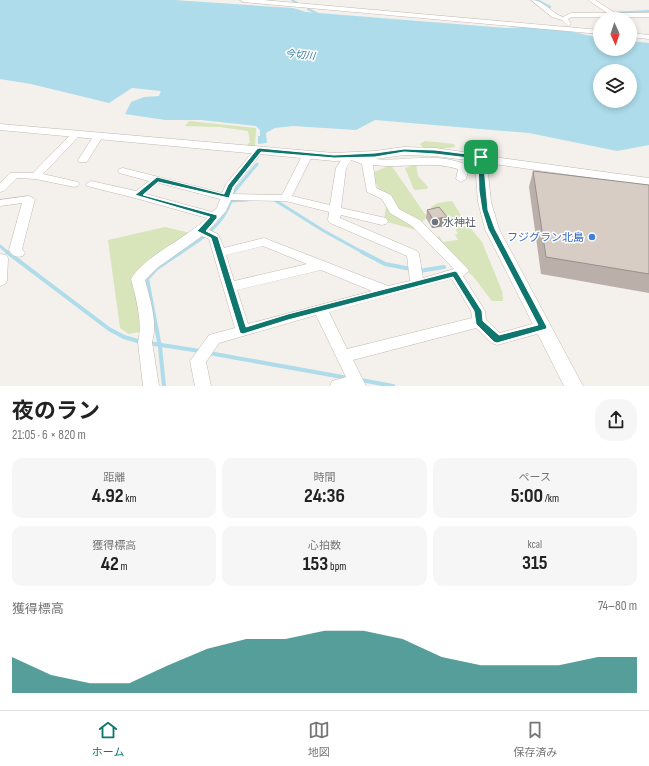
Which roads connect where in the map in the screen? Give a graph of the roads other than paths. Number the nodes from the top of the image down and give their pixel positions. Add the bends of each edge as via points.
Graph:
1 (243, 0) edge
2 (288, 0) edge
3 (351, 0) edge
4 (534, 0) edge
5 (591, 0) edge
6 (295, 5) junction
7 (354, 11) junction
8 (610, 12) edge
9 (593, 14) edge
10 (637, 15) edge
11 (649, 15) edge
12 (564, 19) junction
13 (574, 30) junction
14 (593, 31) edge
15 (637, 36) edge
16 (649, 37) edge
17 (0, 127) edge
18 (76, 134) junction
19 (98, 136) junction
20 (259, 150) junction
21 (308, 154) junction
22 (348, 156) junction
23 (481, 157) junction
24 (83, 160) dead end
25 (367, 162) junction
26 (123, 171) dead end
27 (36, 176) junction
28 (157, 179) junction
29 (461, 179) dead end
30 (649, 182) edge
31 (74, 184) dead end
32 (91, 184) dead end
33 (0, 189) edge
34 (138, 195) junction
35 (226, 197) junction
36 (286, 198) junction
37 (0, 203) edge
38 (335, 210) junction
39 (215, 217) junction
40 (382, 222) dead end
41 (201, 231) junction
42 (219, 252) junction
43 (19, 253) dead end
44 (2, 258) dead end
45 (322, 265) junction
46 (455, 274) junction
47 (0, 281) edge
48 (417, 283) junction
49 (230, 287) junction
50 (386, 291) junction
51 (320, 309) junction
52 (479, 322) junction
53 (543, 327) junction
54 (243, 331) junction
55 (343, 356) junction
56 (357, 384) edge
57 (151, 386) edge
58 (203, 386) edge
59 (338, 386) edge
60 (574, 386) edge

1 - 6 street
2 - 6 street
3 - 7 street
4 - 12 street via 554,16
5 - 8 street
6 - 7 street
7 - 13 street
9 - 12 street via 571,15
10 - 11 street
12 - 13 street
13 - 14 street
15 - 16 street
17 - 18 street
18 - 19 street
18 - 27 street
19 - 20 street
19 - 24 street
20 - 21 street
20 - 35 street via 230,186
21 - 22 street
21 - 36 street
22 - 23 street via 404,151
22 - 25 street
22 - 38 street via 341,168
23 - 30 street
23 - 53 street via 484,204 492,229
25 - 29 street via 418,160 455,163 464,167
25 - 46 street via 371,190 387,197 394,211 416,223 462,271
26 - 28 street
27 - 31 street
27 - 33 street via 14,175
28 - 34 street
28 - 35 street
32 - 34 street
34 - 39 street
35 - 36 street
35 - 39 street via 222,209
36 - 38 street
37 - 43 street via 29,199 15,250
38 - 40 street
38 - 48 street via 334,220 413,254
39 - 41 street
41 - 42 street via 214,237
41 - 57 street via 152,265 138,279 144,300 147,335 145,342
42 - 45 street via 264,242
42 - 49 street
44 - 47 street
45 - 49 street
45 - 50 street
46 - 48 street
46 - 52 street via 478,311
48 - 50 street
49 - 54 street
50 - 51 street
51 - 54 street
51 - 55 street
52 - 53 street via 497,339
52 - 55 street
53 - 60 street
54 - 58 street via 214,339 198,361
55 - 56 street
56 - 59 street

